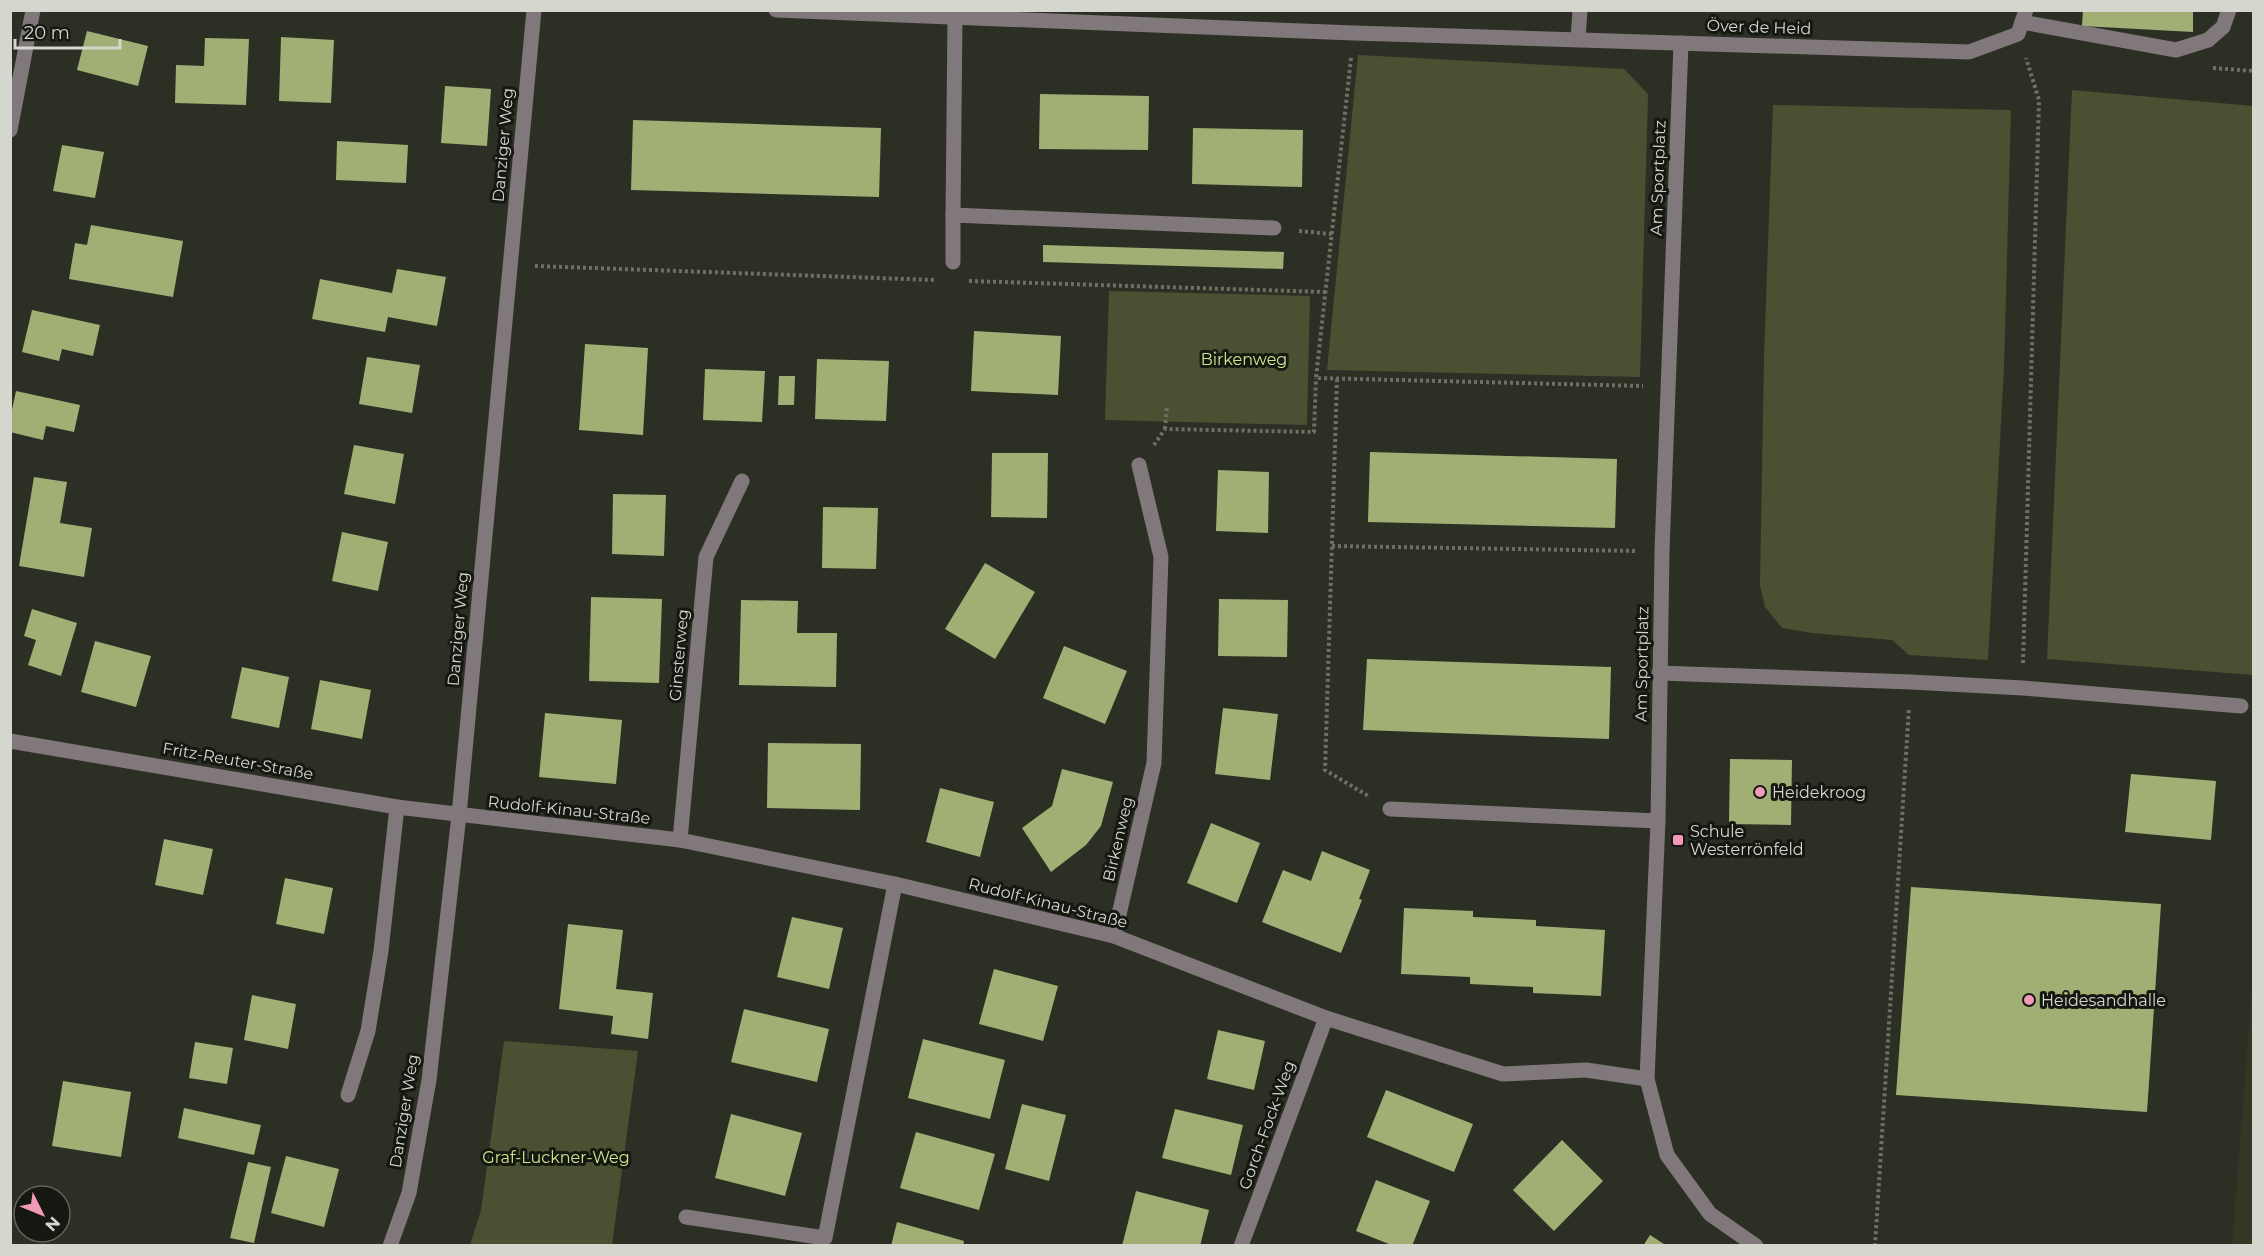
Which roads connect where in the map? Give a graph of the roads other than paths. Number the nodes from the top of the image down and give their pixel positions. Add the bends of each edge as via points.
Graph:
1 (33, 10) edge
2 (534, 10) edge
3 (776, 10) edge
4 (1580, 10) edge
5 (2229, 10) edge
6 (955, 18) junction
7 (2022, 22) edge
8 (1578, 39) junction
9 (1681, 43) junction
10 (10, 130) edge
11 (953, 215) junction
12 (1274, 228) road end
13 (953, 262) dead end
14 (1139, 465) road end
15 (742, 481) dead end
16 (1659, 673) junction
17 (2241, 706) dead end
18 (10, 741) edge
19 (397, 807) junction
20 (1390, 809) road end
21 (459, 815) junction
22 (1658, 821) junction
23 (680, 840) junction
24 (895, 884) junction
25 (1114, 936) junction
26 (1326, 1018) junction
27 (1647, 1079) junction
28 (348, 1095) dead end
29 (686, 1217) dead end
30 (390, 1245) edge
31 (1241, 1245) edge
32 (1756, 1245) edge

1 - 10 street
2 - 21 street, Danziger Weg
3 - 6 street, Över de Heid
4 - 8 street
5 - 7 street via 2223,27 2208,40 2176,50
6 - 8 street, Över de Heid
6 - 11 street
7 - 9 street, Över de Heid via 1969,52
8 - 9 street, Över de Heid
9 - 16 street, Am Sportplatz
11 - 12 street
11 - 13 street
14 - 25 street, Birkenweg via 1161,557 1154,763
15 - 23 street, Ginsterweg via 706,557
16 - 17 street via 2023,688
16 - 22 street, Am Sportplatz
18 - 19 street, Fritz-Reuter-Straße
19 - 21 street, Fritz-Reuter-Straße
19 - 28 street via 368,1031
20 - 22 street
21 - 23 street, Rudolf-Kinau-Straße
21 - 30 street, Danziger Weg via 429,1080 409,1193
22 - 27 street, Am Sportplatz
23 - 24 street, Rudolf-Kinau-Straße
24 - 25 street, Rudolf-Kinau-Straße
24 - 29 street via 825,1238
25 - 26 street, Rudolf-Kinau-Straße
26 - 27 street, Rudolf-Kinau-Straße via 1503,1074 1586,1070
26 - 31 street, Gorch-Fock-Weg
27 - 32 street, Am Sportplatz via 1667,1155 1710,1214

